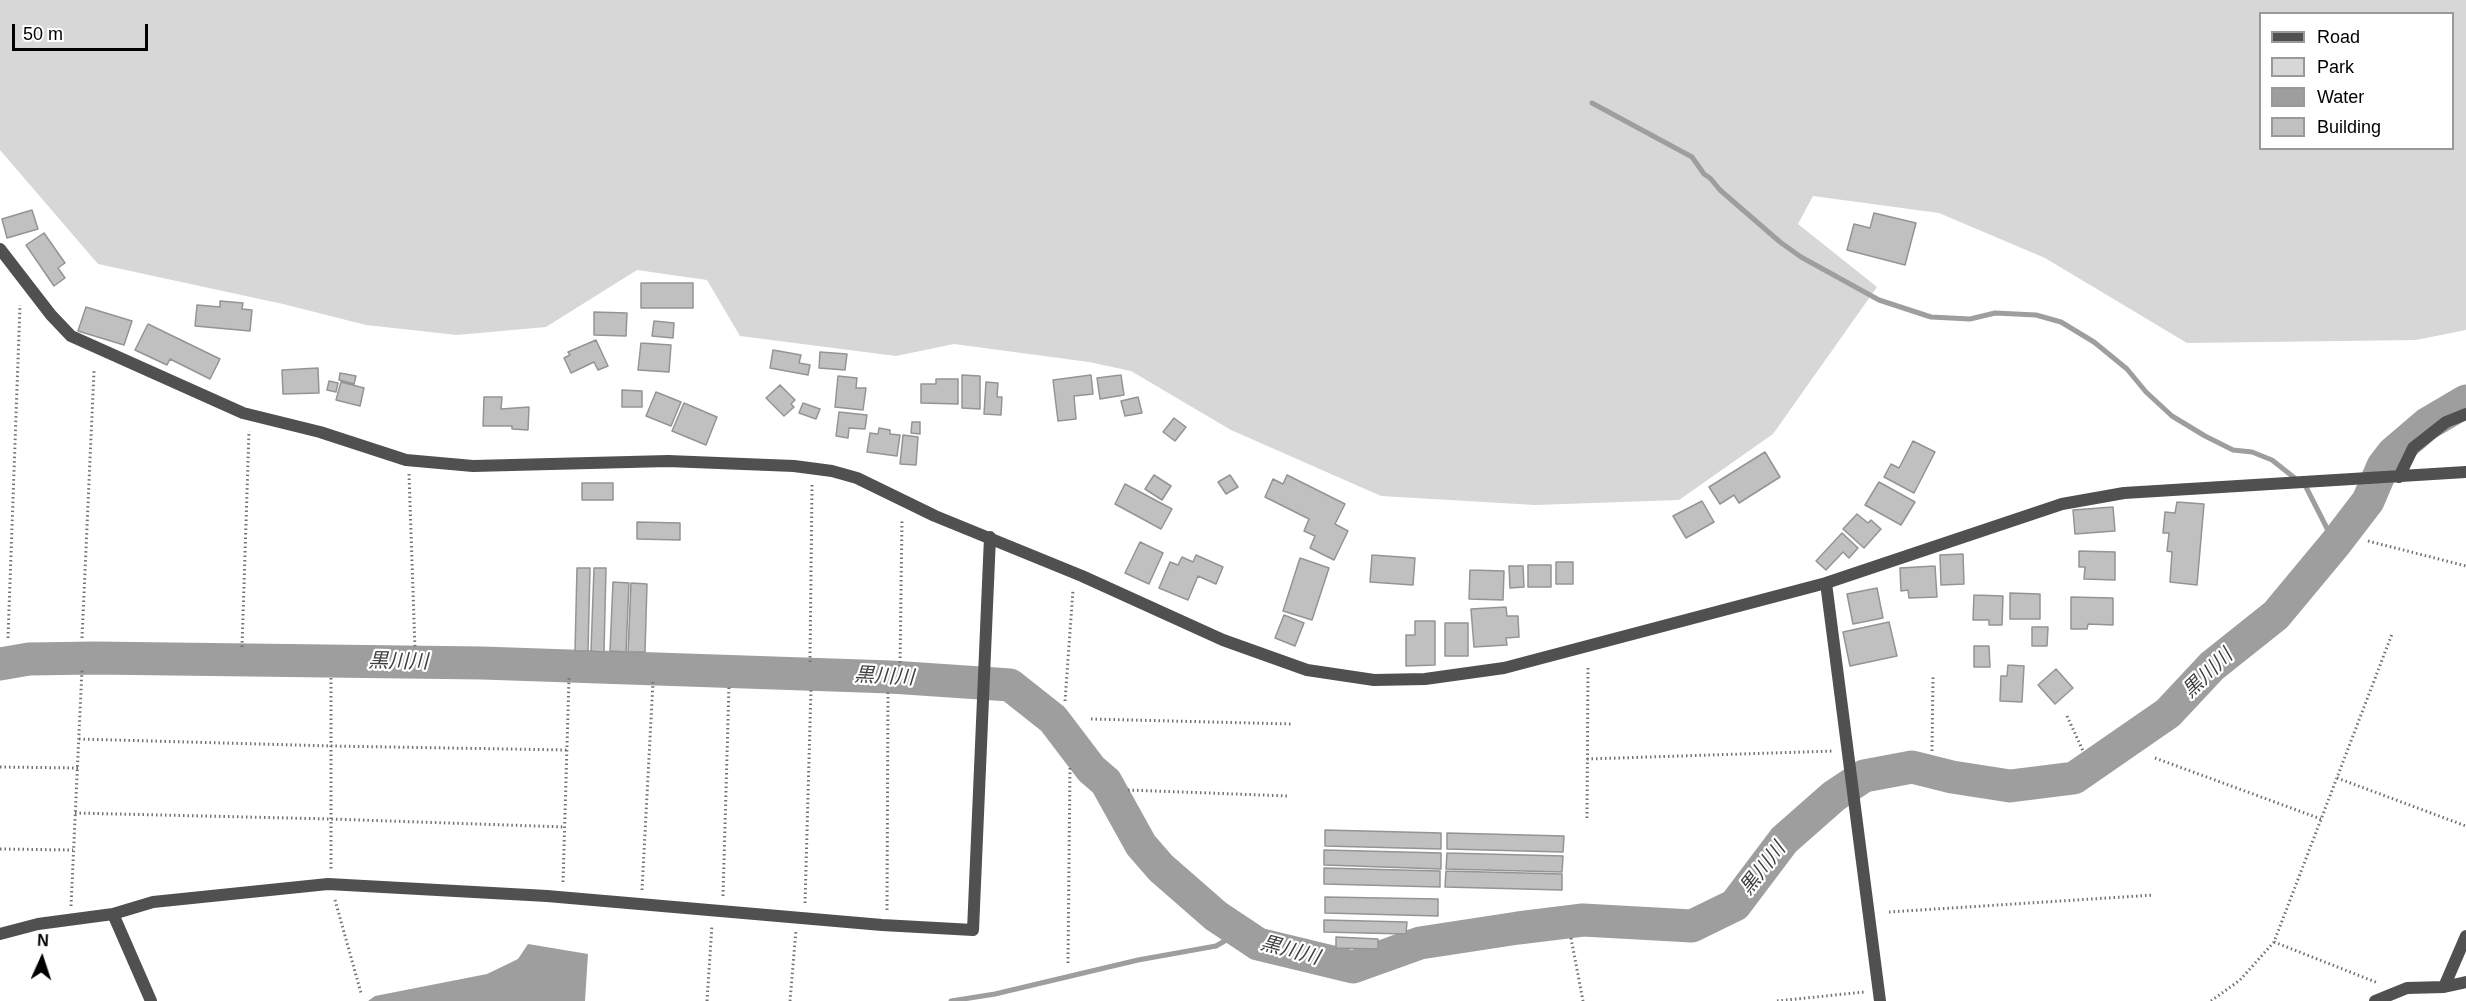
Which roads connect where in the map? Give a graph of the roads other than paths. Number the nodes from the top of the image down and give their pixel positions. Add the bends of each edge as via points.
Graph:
1 (0, 249) edge
2 (2466, 414) edge
3 (2466, 472) edge
4 (2398, 477) junction
5 (990, 537) junction
6 (1826, 583) junction
7 (113, 914) junction
8 (0, 934) edge
9 (2466, 936) edge
10 (2466, 982) edge
11 (2444, 987) junction
12 (150, 1001) edge
13 (1880, 1001) edge
14 (2375, 1001) edge

1 - 5 street via 70,336 243,413 320,432 406,460 472,466 668,461 794,465 832,471 857,478 935,516
2 - 4 street via 2446,422 2413,448
3 - 4 street
4 - 6 street via 2124,493 2062,504
5 - 6 street via 1275,660 1307,670 1374,680 1425,679 1504,668
5 - 7 street via 973,930 547,896 328,884 153,902
6 - 13 street
7 - 8 street via 38,924
7 - 12 street
9 - 11 street
10 - 11 street
11 - 14 street via 2407,988

